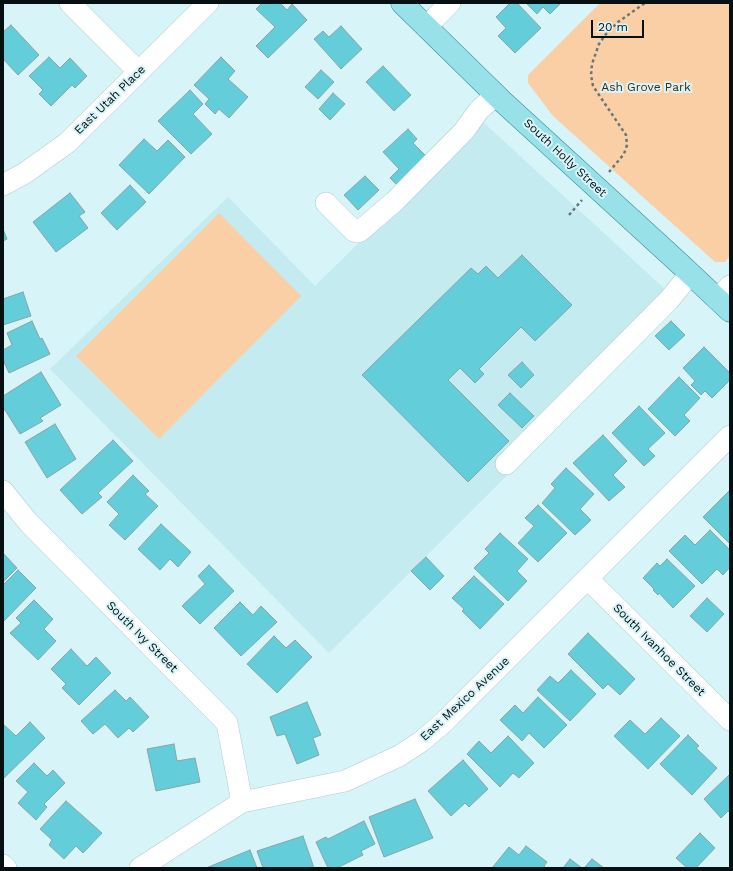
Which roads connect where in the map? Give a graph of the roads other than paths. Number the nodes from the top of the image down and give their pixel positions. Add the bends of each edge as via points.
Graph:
1 (70, 3) edge
2 (208, 3) edge
3 (402, 3) edge
4 (450, 3) edge
5 (426, 27) junction
6 (139, 72) junction
7 (496, 94) junction
8 (3, 185) edge
9 (326, 203) dead end
10 (690, 274) junction
11 (726, 299) edge
12 (730, 436) edge
13 (506, 464) dead end
14 (3, 491) edge
15 (588, 579) junction
16 (730, 720) edge
17 (242, 802) junction
18 (3, 865) edge
19 (6, 868) edge
20 (140, 868) edge

1 - 6 street
2 - 6 street, East Utah Place
3 - 5 main road, South Holly Street
4 - 5 street
5 - 7 main road, South Holly Street
6 - 8 street, East Utah Place via 67,143 25,174
7 - 9 street via 464,131 395,201 360,231 354,231
7 - 10 main road, South Holly Street
10 - 11 main road, South Holly Street
10 - 13 street via 668,300
12 - 15 street, East Mexico Avenue
14 - 17 street, South Ivy Street via 28,522 227,723
15 - 16 street, South Ivanhoe Street
15 - 17 street, East Mexico Avenue via 444,722 399,756 345,781
17 - 20 street, East Mexico Avenue
18 - 19 street

